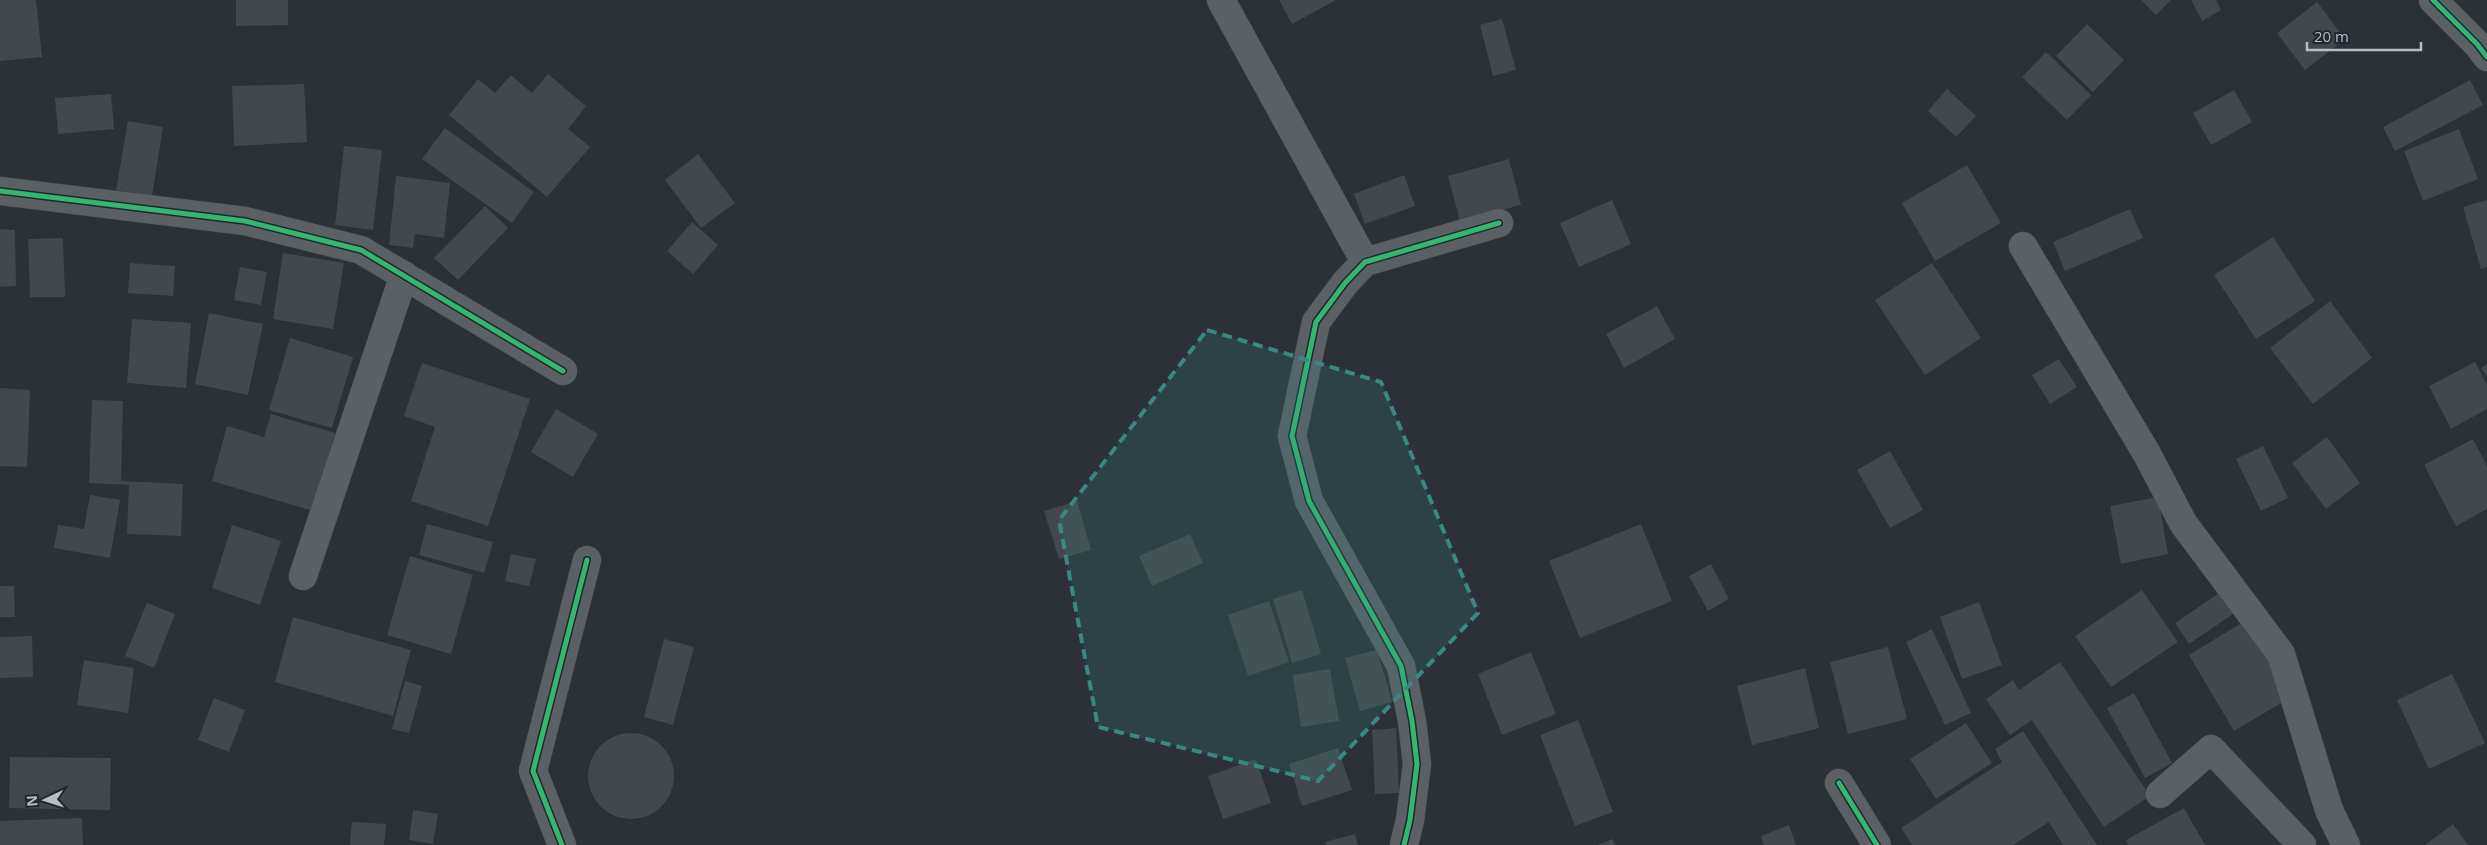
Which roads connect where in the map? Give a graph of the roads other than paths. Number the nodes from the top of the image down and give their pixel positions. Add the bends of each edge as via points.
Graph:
1 (1221, 0) edge
2 (2433, 0) edge
3 (2487, 57) edge
4 (0, 192) edge
5 (1499, 223) dead end
6 (2023, 246) dead end
7 (1365, 262) junction
8 (404, 275) junction
9 (563, 371) dead end
10 (587, 560) dead end
11 (303, 576) dead end
12 (1839, 783) dead end
13 (2160, 794) dead end
14 (562, 845) edge
15 (1404, 845) edge
16 (1877, 845) edge
17 (2302, 845) edge
18 (2346, 845) edge

1 - 7 street
2 - 3 street
4 - 8 street via 245,221 361,250
5 - 7 street
6 - 18 street via 2147,454 2183,522 2281,654 2329,810
7 - 15 street via 1316,322 1292,436 1309,501 1401,666 1417,764
8 - 9 street
8 - 11 street
10 - 14 street via 533,771
12 - 16 street
13 - 17 street via 2211,749

